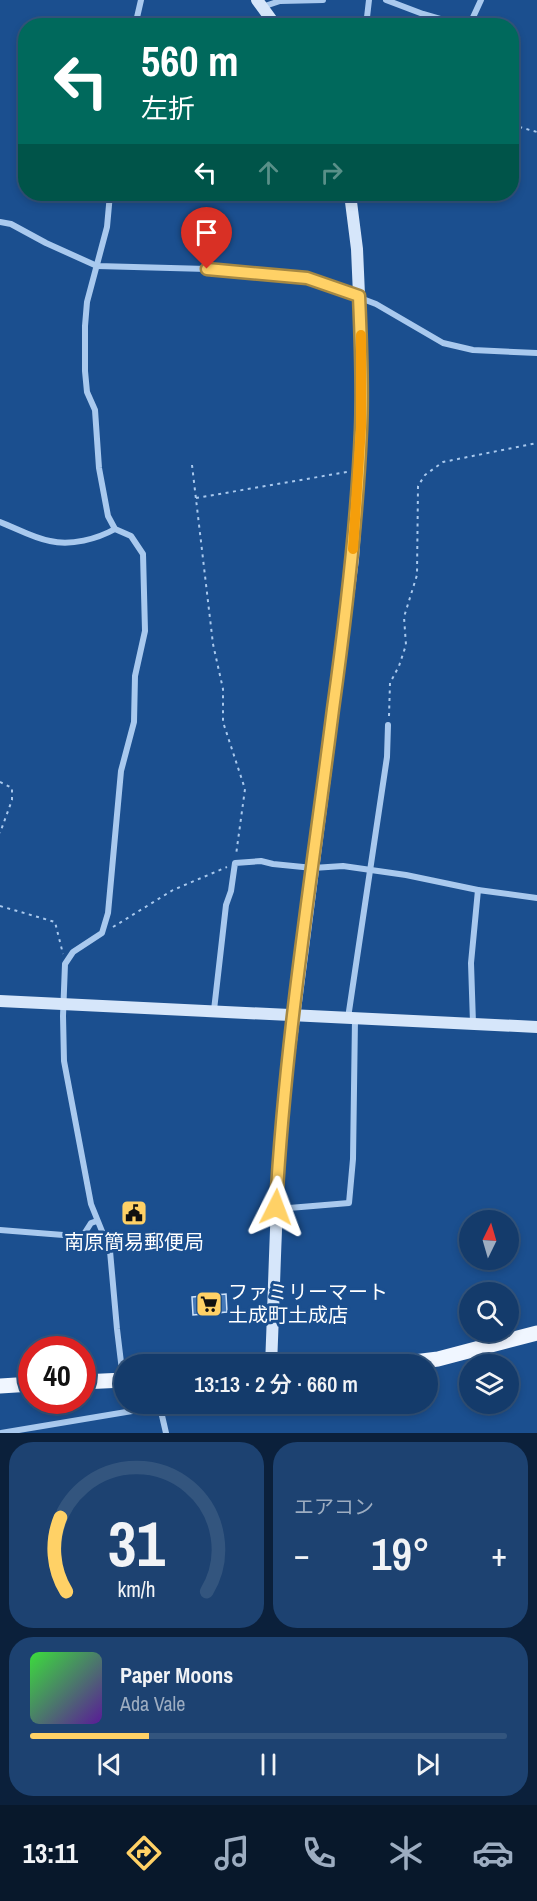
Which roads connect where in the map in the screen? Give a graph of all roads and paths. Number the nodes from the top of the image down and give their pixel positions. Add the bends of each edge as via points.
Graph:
1 (141, 0) edge
2 (322, 0) edge
3 (369, 0) edge
4 (386, 0) edge
5 (481, 0) edge
6 (259, 3) edge
7 (137, 18) edge
8 (270, 18) edge
9 (367, 18) edge
10 (437, 18) edge
11 (473, 18) edge
12 (519, 127) edge
13 (537, 132) edge
14 (109, 201) edge
15 (351, 201) edge
16 (0, 222) edge
17 (97, 266) junction
18 (359, 296) junction
19 (537, 353) edge
20 (537, 443) edge
21 (192, 465) dead end
22 (359, 470) junction
23 (196, 498) junction
24 (0, 522) edge
25 (115, 529) junction
26 (388, 725) joint
27 (0, 782) edge
28 (0, 833) edge
29 (235, 863) junction
30 (313, 868) junction
31 (369, 869) junction
32 (478, 890) junction
33 (537, 898) edge
34 (0, 906) edge
35 (102, 933) junction
36 (65, 964) junction
37 (0, 1002) edge
38 (64, 1005) junction
39 (214, 1010) junction
40 (293, 1016) junction
41 (351, 1019) junction
42 (473, 1023) junction
43 (537, 1027) edge
44 (276, 1207) junction
45 (98, 1221) junction
46 (0, 1230) edge
47 (537, 1333) edge
48 (120, 1354) edge
49 (271, 1354) edge
50 (438, 1359) edge
51 (114, 1380) edge
52 (96, 1381) edge
53 (18, 1385) edge
54 (0, 1386) edge
55 (117, 1414) edge
56 (162, 1414) edge
57 (1, 1433) edge
58 (166, 1433) edge

1 - 7 street
2 - 6 street
3 - 9 street
4 - 10 street
5 - 11 street
6 - 8 street
12 - 13 path
14 - 17 street
15 - 18 street
16 - 17 street
17 - 18 street via 207,269 307,278
17 - 25 street via 87,302 85,371 87,392 95,410 106,507
18 - 19 street via 444,344 473,350
18 - 22 street
20 - 26 path via 442,462 418,486 417,575 404,617 406,645 390,683
21 - 23 path
22 - 23 path
22 - 30 street via 352,559
23 - 29 path via 213,644 223,689 224,722 245,789
24 - 25 street via 49,541 71,542
25 - 35 street via 131,536 143,554 146,631 135,676 134,722 121,771 108,913
26 - 31 street via 387,757
27 - 28 path via 12,788 12,800
29 - 30 street via 261,861
29 - 35 path via 173,891
29 - 39 street
30 - 31 street
30 - 40 street
31 - 32 street
31 - 41 street
32 - 33 street
32 - 42 street via 471,963
34 - 36 path via 55,922
35 - 36 street via 74,952
36 - 38 street
37 - 38 street
38 - 39 street
38 - 45 street via 64,1061 91,1204
39 - 40 street
40 - 41 street
40 - 44 street via 278,1150
41 - 42 street
41 - 44 street via 353,1160 349,1203
42 - 43 street
44 - 49 street
45 - 46 street via 76,1236
45 - 48 street via 110,1251
47 - 50 main road
51 - 52 main road
53 - 54 main road
55 - 57 street
56 - 58 street

